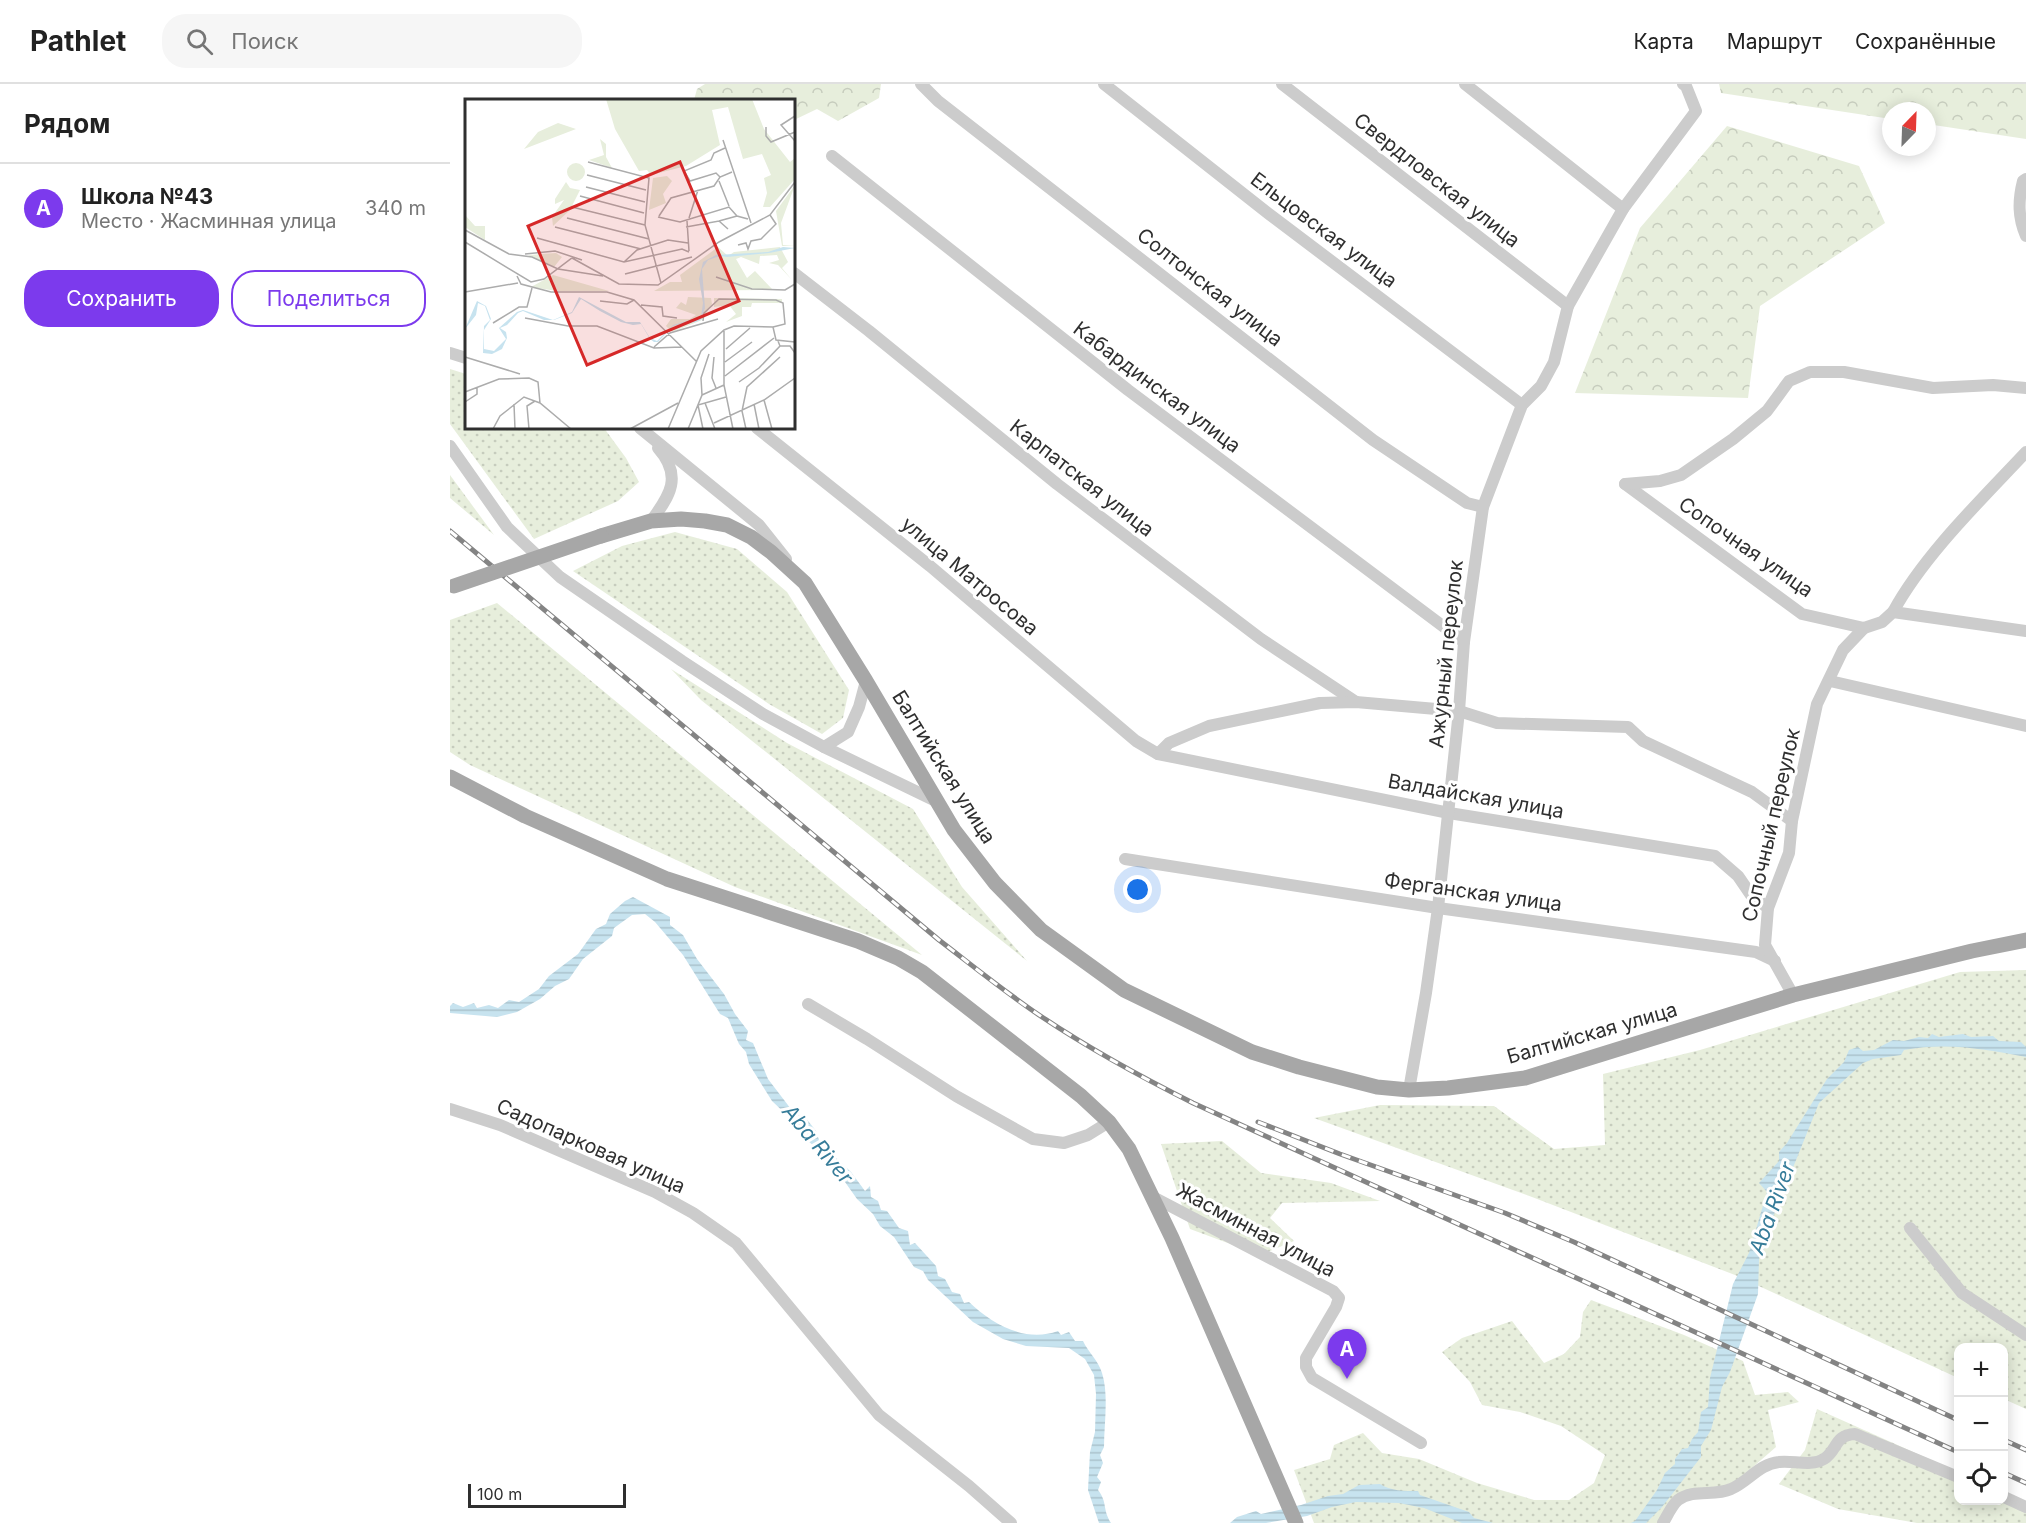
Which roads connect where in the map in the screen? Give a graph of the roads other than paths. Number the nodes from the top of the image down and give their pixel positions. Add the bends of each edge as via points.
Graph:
1 (921, 84) edge
2 (1104, 84) edge
3 (1282, 84) edge
4 (1465, 84) edge
5 (1683, 84) edge
6 (832, 156) dead end
7 (2026, 179) edge
8 (1623, 209) junction
9 (2026, 236) edge
10 (795, 274) edge
11 (1569, 306) junction
12 (450, 353) edge
13 (465, 358) edge
14 (2026, 388) edge
15 (1522, 405) junction
16 (641, 429) edge
17 (641, 429) edge
18 (758, 429) edge
19 (450, 446) edge
20 (2026, 452) edge
21 (1484, 507) junction
22 (651, 521) junction
23 (805, 584) junction
24 (452, 587) edge
25 (1893, 612) junction
26 (1864, 628) junction
27 (2026, 631) edge
28 (1464, 642) junction
29 (866, 681) junction
30 (1830, 681) junction
31 (1356, 702) junction
32 (1459, 711) junction
33 (2026, 726) edge
34 (824, 747) junction
35 (1158, 754) junction
36 (450, 777) edge
37 (938, 802) junction
38 (1449, 813) junction
39 (1792, 821) junction
40 (1125, 859) dead end
41 (1438, 908) junction
42 (1768, 908) junction
43 (2026, 940) edge
44 (1775, 961) junction
45 (1793, 995) junction
46 (808, 1004) dead end
47 (1408, 1090) junction
48 (450, 1109) edge
49 (1109, 1122) junction
50 (1153, 1197) junction
51 (1910, 1228) dead end
52 (2026, 1335) edge
53 (1421, 1443) dead end
54 (1954, 1475) edge
55 (2008, 1499) edge
56 (2026, 1507) edge
57 (1011, 1523) edge
58 (1296, 1523) edge
59 (1663, 1523) edge

1 - 21 street, Солтонская улица via 1373,440 1467,503
2 - 15 street, Ельцовская улица
3 - 11 street, Свердловская улица
4 - 8 street
5 - 8 street via 1696,111
6 - 28 street, Кабардинская улица via 1128,390
7 - 9 street via 2018,198
8 - 11 street
10 - 31 street, Карпатская улица via 1057,484 1261,639
11 - 15 street via 1554,362 1541,386
12 - 13 street
14 - 26 street, Сопочная улица via 1934,388 1844,372 1810,372 1789,381 1767,411 1681,475 1625,484 1802,614
15 - 21 street, Ажурный переулок
16 - 22 street via 664,455 673,482
17 - 23 street via 759,525
18 - 35 street, улица Матросова via 930,566 1136,741
19 - 34 street via 507,527 560,577 754,708
20 - 25 street via 1953,530
21 - 28 street, Ажурный переулок
22 - 23 main road, Балтийская улица via 681,519 727,525 771,552
22 - 24 main road, Балтийская улица, bridge
23 - 29 main road, Балтийская улица
25 - 26 street via 1882,622
25 - 27 street
26 - 30 street, Сопочный переулок via 1843,650
28 - 32 street, Ажурный переулок
29 - 34 street via 848,732
29 - 37 main road, Балтийская улица
30 - 33 street
30 - 39 street, Сопочный переулок via 1818,705
31 - 32 street, Карпатская улица
31 - 35 street, Карпатская улица via 1320,703 1209,726 1169,743
32 - 38 street, Ажурный переулок
32 - 39 street, Карпатская улица via 1497,723 1628,727 1642,741 1752,792
34 - 37 street
35 - 38 street, Валдайская улица
36 - 49 main road via 525,816 668,879 858,941 898,958 922,972
37 - 47 main road, Балтийская улица via 954,830 995,883 1067,950 1124,990 1252,1052 1377,1087
38 - 41 street, Ажурный переулок
38 - 42 street, Валдайская улица via 1715,856
39 - 42 street, Сопочный переулок via 1789,853
40 - 41 street, Ферганская улица
41 - 44 street, Ферганская улица via 1756,952
41 - 47 street, Ажурный переулок
42 - 44 street, Сопочный переулок via 1765,945
43 - 45 main road, Балтийская улица
44 - 45 street
45 - 47 main road, Балтийская улица via 1525,1078
46 - 49 street via 1033,1139 1064,1143
48 - 57 street, Садопарковая улица via 500,1125 655,1192 736,1243 879,1415
49 - 50 main road via 1129,1149
50 - 53 street, Жасминная улица via 1333,1291 1339,1298 1306,1358 1308,1373
50 - 58 main road
51 - 52 street via 1962,1293
54 - 59 street via 1855,1434 1846,1435 1824,1459 1778,1462 1758,1470 1730,1490 1699,1492 1678,1500
55 - 56 street

